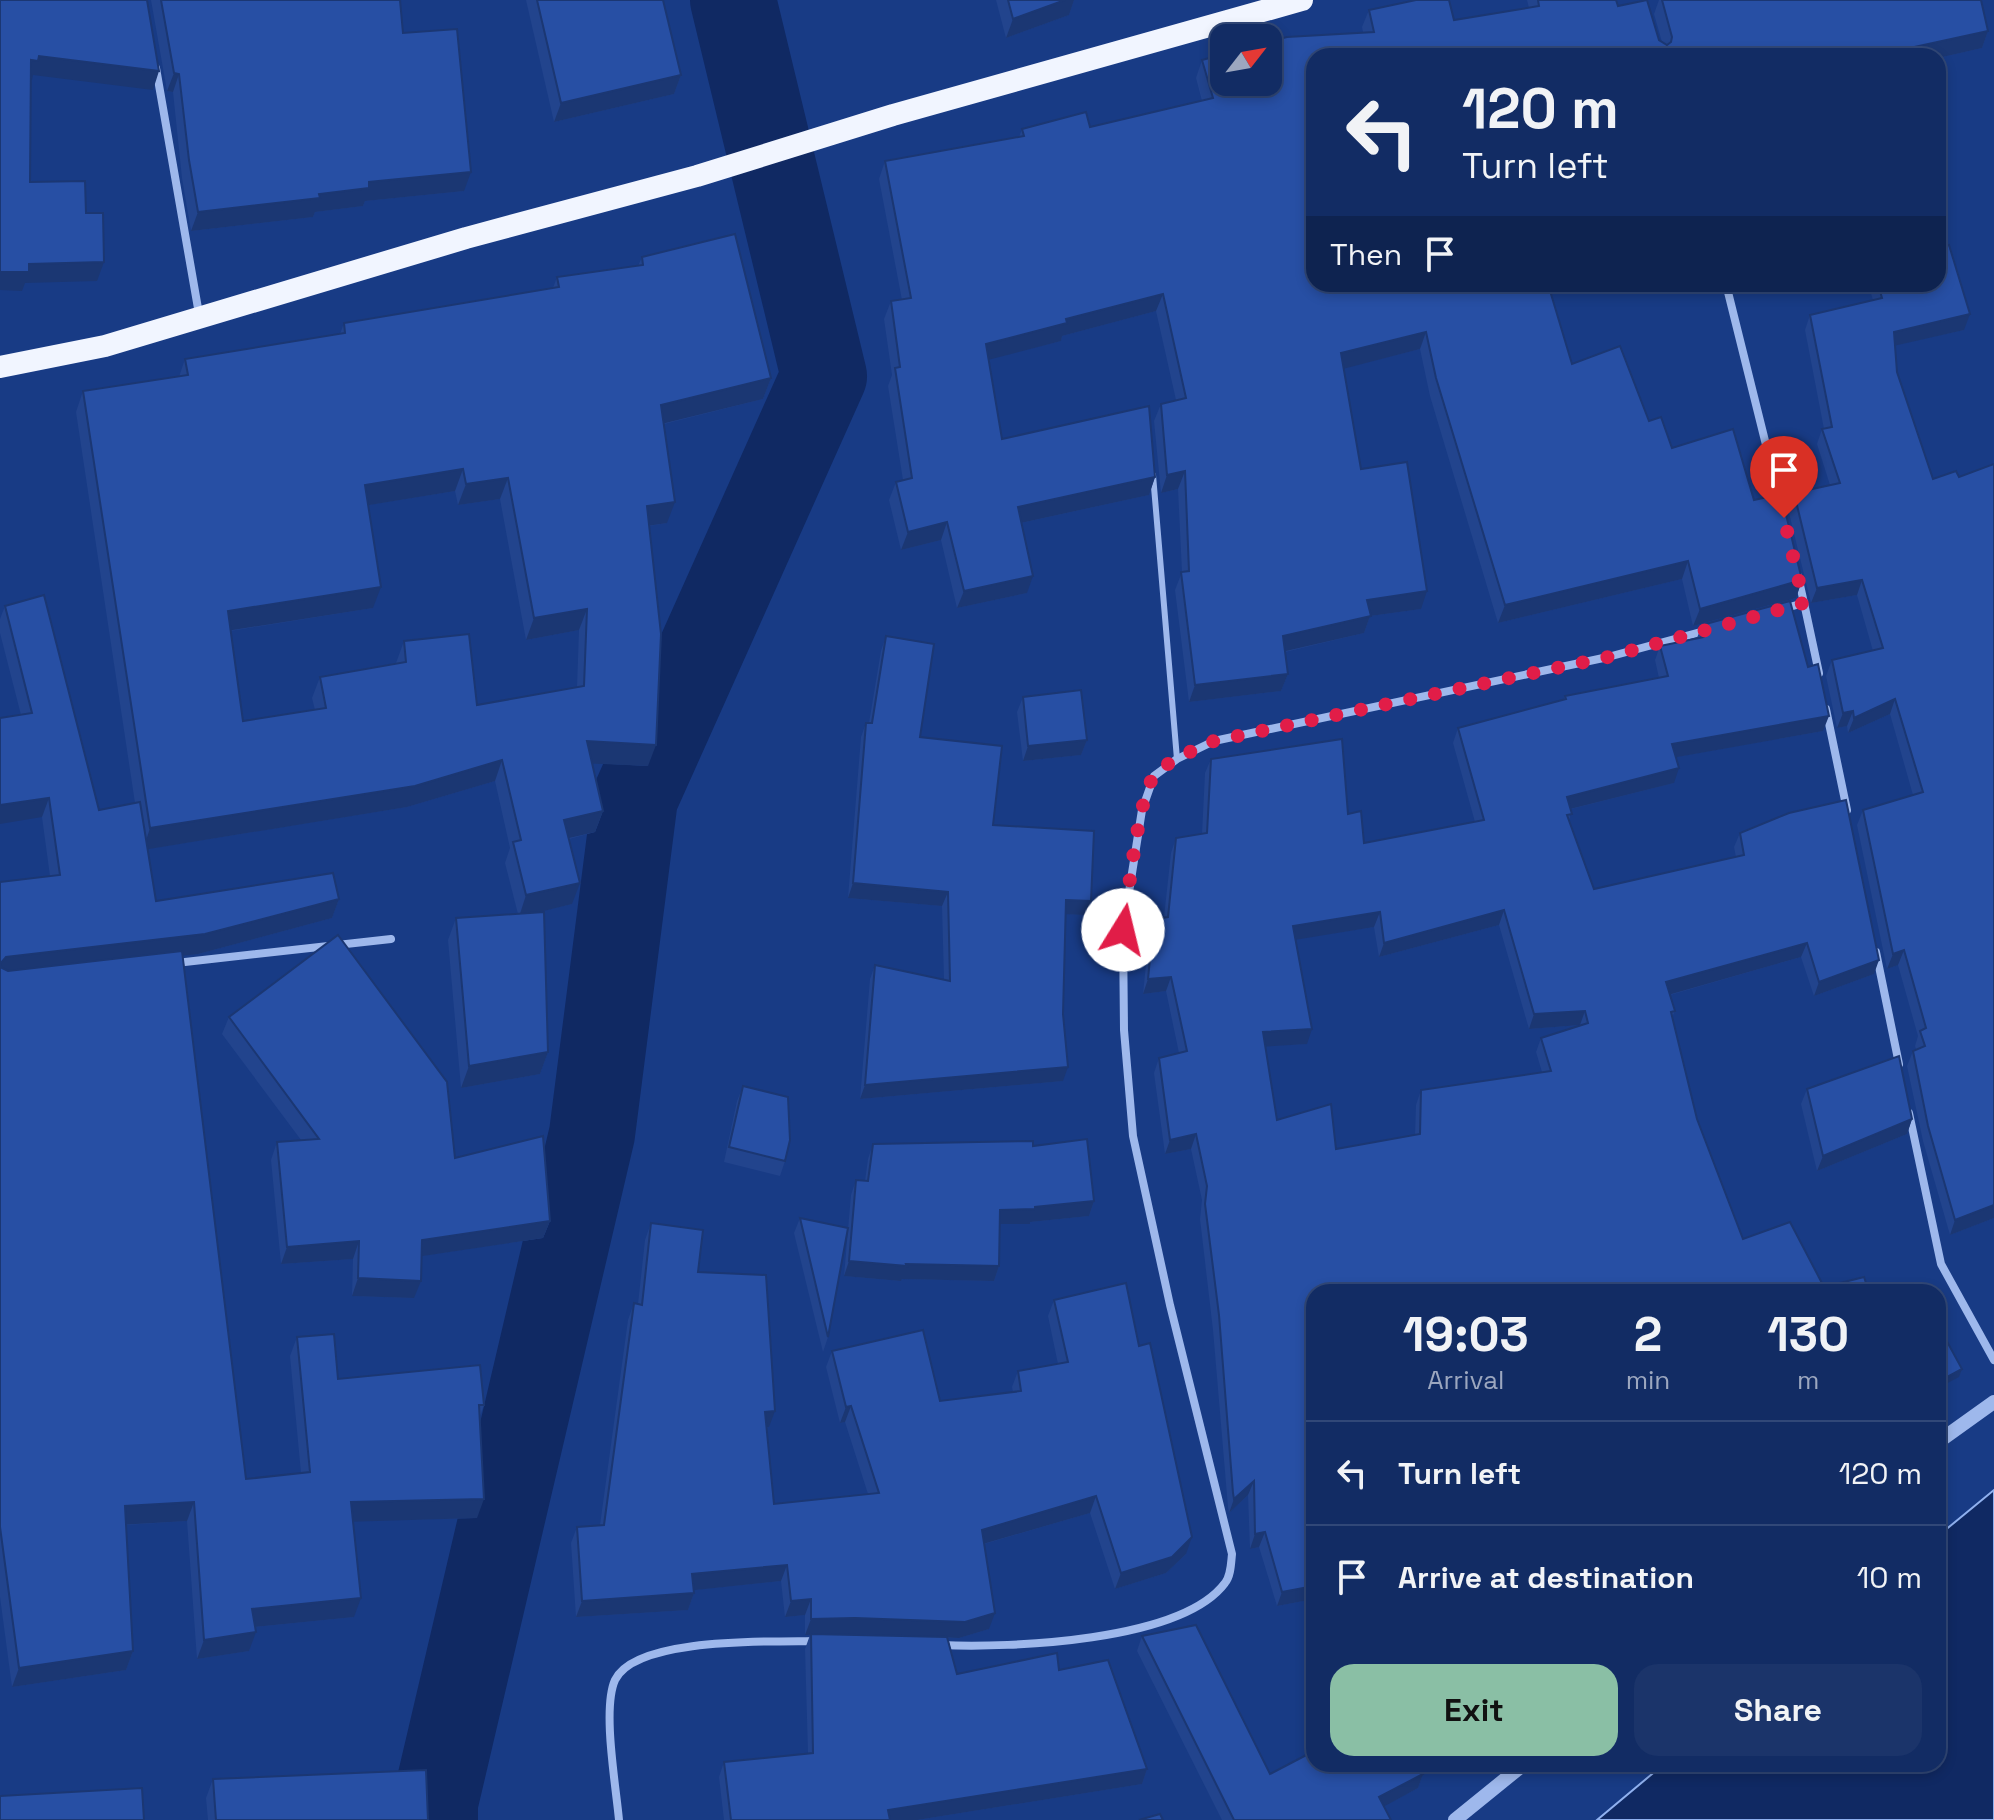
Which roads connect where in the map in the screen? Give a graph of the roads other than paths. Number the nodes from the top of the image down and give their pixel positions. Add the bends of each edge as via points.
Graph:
1 (1302, 0) edge
2 (155, 60) edge
3 (1728, 292) edge
4 (199, 317) junction
5 (0, 367) edge
6 (1152, 465) edge
7 (1783, 513) edge
8 (1797, 573) edge
9 (1804, 603) junction
10 (1774, 611) edge
11 (1714, 628) edge
12 (1820, 680) edge
13 (1823, 695) edge
14 (1177, 759) junction
15 (1849, 818) edge
16 (391, 939) dead end
17 (1874, 941) edge
18 (172, 964) edge
19 (1903, 1080) edge
20 (1906, 1095) edge
21 (1994, 1360) edge
22 (1994, 1402) edge
23 (1946, 1436) edge
24 (834, 1641) edge
25 (937, 1644) edge
26 (1514, 1772) edge
27 (619, 1820) edge
28 (1455, 1820) edge

1 - 4 highway
2 - 4 street
3 - 7 street
4 - 5 highway via 105,346
6 - 14 lane
8 - 9 street
9 - 10 street
9 - 12 street
11 - 14 street via 1608,657 1214,741
13 - 15 street
14 - 25 street via 1154,776 1142,810 1123,930 1124,1030 1133,1136 1232,1554 1227,1581 1186,1612 1130,1630 1065,1642
16 - 18 street
17 - 19 street
20 - 21 street via 1941,1264
22 - 23 street
24 - 27 street via 695,1645 632,1661 616,1679 609,1707
26 - 28 street

